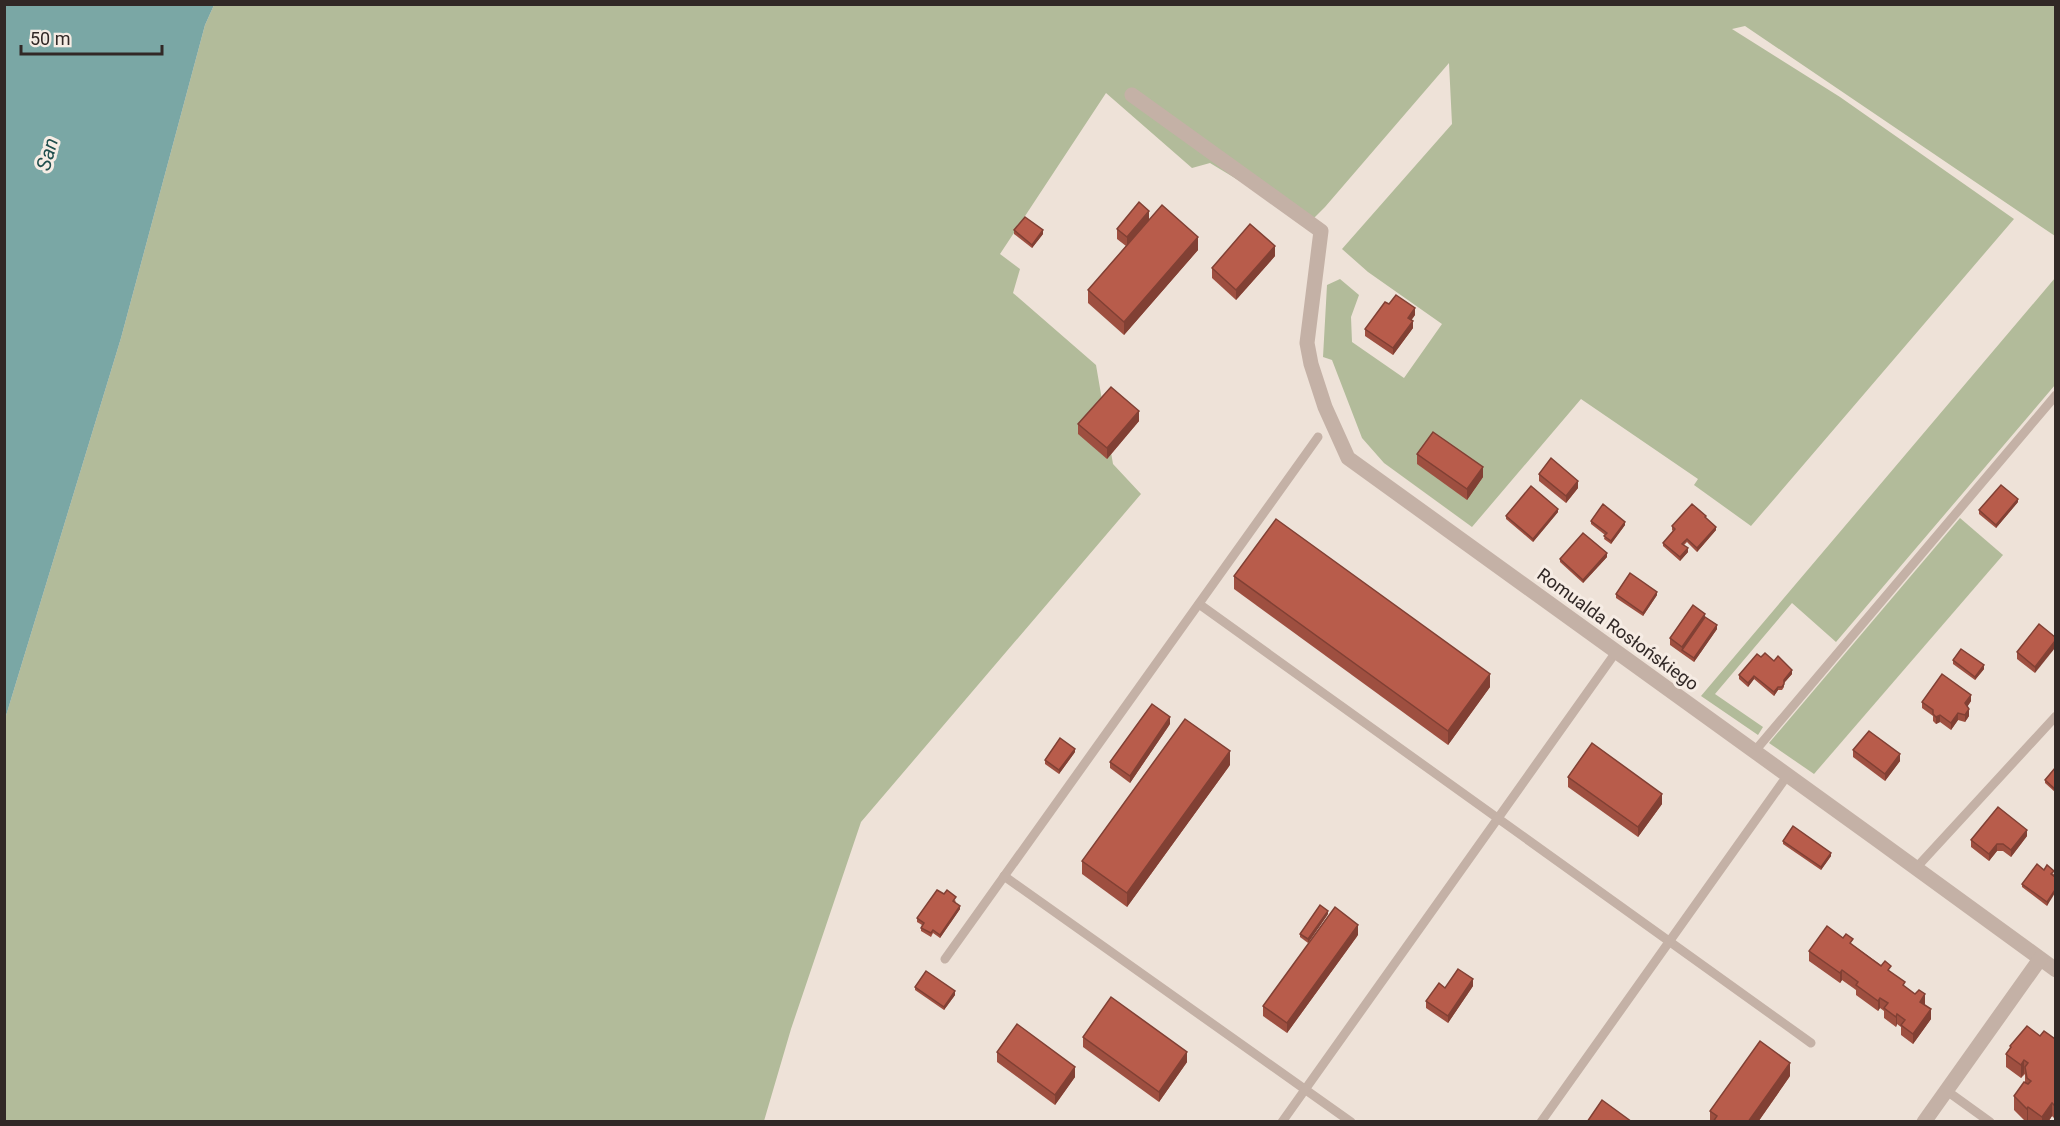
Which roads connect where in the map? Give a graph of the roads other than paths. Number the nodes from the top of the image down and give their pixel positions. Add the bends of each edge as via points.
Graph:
1 (1132, 95) dead end
2 (2055, 394) edge
3 (1318, 437) dead end
4 (1199, 604) junction
5 (1616, 652) junction
6 (2055, 716) edge
7 (1754, 752) junction
8 (1787, 776) junction
9 (1497, 818) junction
10 (1916, 868) junction
11 (1004, 876) junction
12 (1670, 942) junction
13 (945, 959) dead end
14 (2040, 959) junction
15 (2055, 970) edge
16 (1811, 1043) dead end
17 (1305, 1089) junction
18 (1947, 1091) junction
19 (1282, 1122) edge
20 (1351, 1122) edge
21 (1541, 1122) edge
22 (1924, 1122) edge
23 (1990, 1122) edge

1 - 5 street, Romualda Rosłońskiego via 1321,231 1307,343 1325,407 1348,458
2 - 7 lane
3 - 4 lane
4 - 9 lane
4 - 11 lane
5 - 7 street, Romualda Rosłońskiego
5 - 9 lane
6 - 10 lane
7 - 8 street, Romualda Rosłońskiego
8 - 10 street, Romualda Rosłońskiego
8 - 12 lane
9 - 12 lane
9 - 17 lane
10 - 14 street, Romualda Rosłońskiego
11 - 13 lane
11 - 17 lane
12 - 16 lane
12 - 21 lane
14 - 15 street, Romualda Rosłońskiego
14 - 18 street
17 - 19 lane
17 - 20 lane
18 - 22 street
18 - 23 lane

